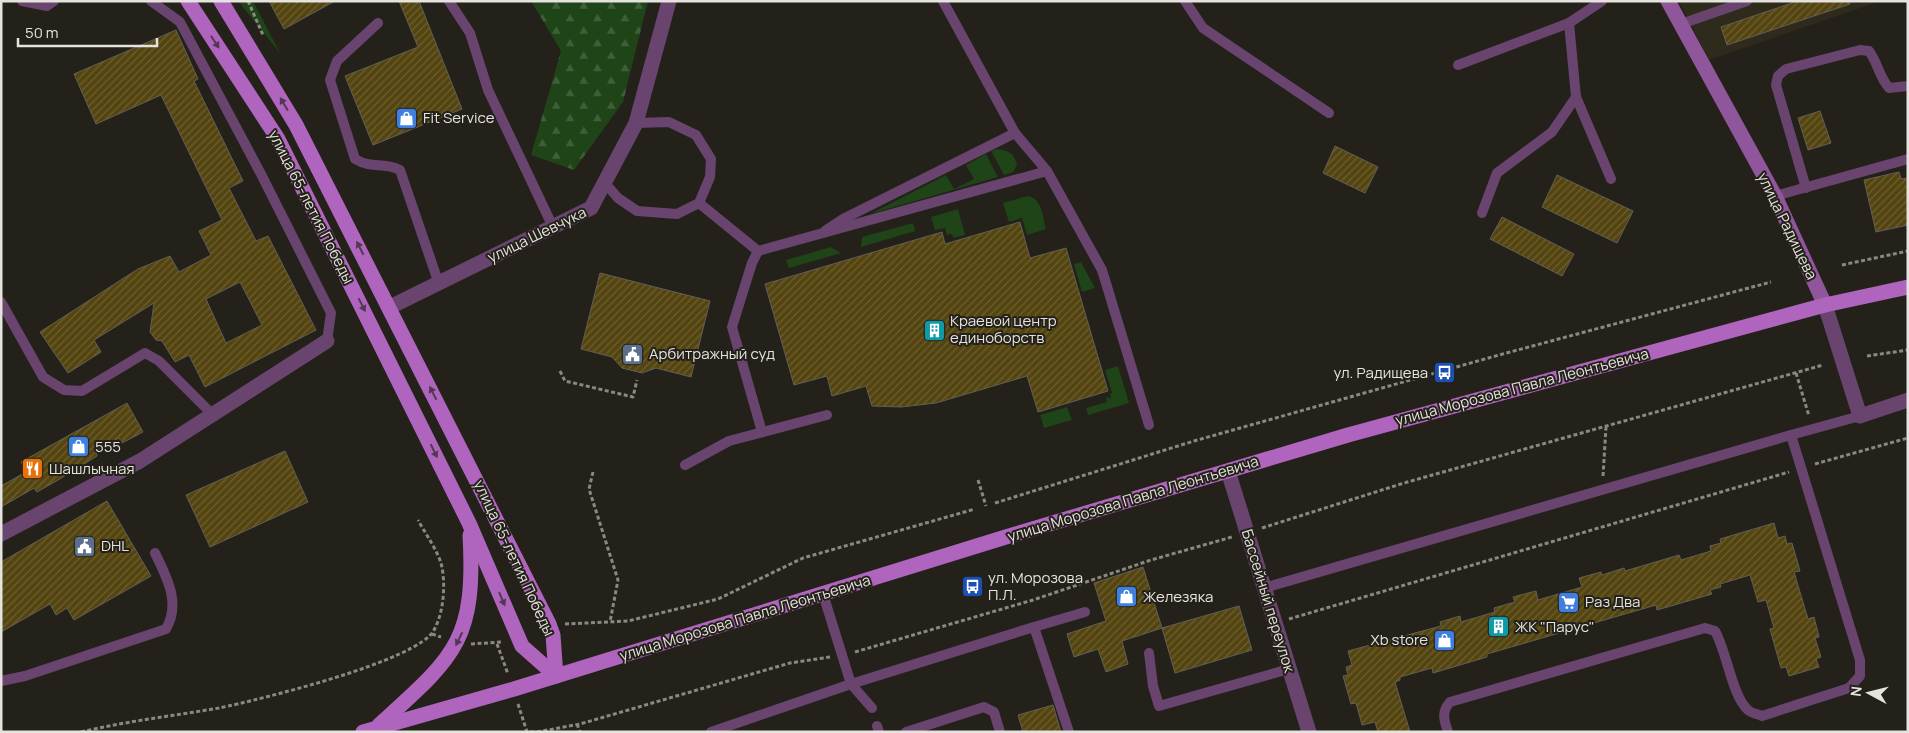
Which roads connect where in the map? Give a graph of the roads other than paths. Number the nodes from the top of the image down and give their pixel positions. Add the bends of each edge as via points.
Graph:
1 (22, 1) edge
2 (54, 1) edge
3 (151, 1) edge
4 (188, 1) edge
5 (220, 1) edge
6 (449, 1) edge
7 (669, 1) edge
8 (943, 1) edge
9 (1185, 1) edge
10 (1602, 1) edge
11 (1668, 1) edge
12 (1748, 1) edge
13 (1731, 4) edge
14 (378, 23) dead end
15 (1569, 23) junction
16 (1681, 24) junction
17 (1458, 65) dead end
18 (1908, 86) edge
19 (1576, 97) junction
20 (1329, 113) dead end
21 (636, 123) junction
22 (1014, 133) junction
23 (1908, 159) edge
24 (1047, 172) junction
25 (1611, 179) dead end
26 (605, 183) junction
27 (1806, 188) junction
28 (1775, 196) junction
29 (699, 202) junction
30 (1482, 213) dead end
31 (553, 227) junction
32 (815, 236) junction
33 (758, 251) junction
34 (439, 284) junction
35 (1908, 287) edge
36 (1, 302) edge
37 (1825, 305) junction
38 (390, 307) junction
39 (327, 341) joint
40 (1908, 400) edge
41 (212, 414) junction
42 (827, 415) dead end
43 (1860, 416) junction
44 (1149, 425) dead end
45 (762, 432) junction
46 (1791, 435) junction
47 (685, 465) dead end
48 (1228, 471) junction
49 (469, 522) junction
50 (1, 534) edge
51 (155, 553) dead end
52 (1264, 588) junction
53 (823, 594) junction
54 (1085, 612) dead end
55 (1034, 627) junction
56 (1149, 653) dead end
57 (1289, 669) junction
58 (556, 676) junction
59 (1, 681) edge
60 (851, 684) junction
61 (872, 708) dead end
62 (370, 730) edge
63 (711, 732) edge
64 (906, 732) edge
65 (1000, 732) edge
66 (1069, 732) edge
67 (1309, 732) edge
68 (1448, 732) edge

1 - 2 lane via 47,6
3 - 39 lane via 180,22 262,176 331,313
4 -> 49 main road, улица 65-летия Победы via 278,139
38 -> 5 main road, улица 65-летия Победы via 296,125
6 - 31 lane via 470,33 488,90
7 - 21 street, улица Шевчука
8 - 22 lane
9 - 20 lane via 1203,28
10 - 15 lane
11 - 16 street, улица Радищева
12 - 13 lane
13 - 16 lane
14 - 34 lane via 337,61 330,80 355,159 367,166 389,164 400,170
15 - 17 lane
15 - 19 lane
16 - 28 street, улица Радищева
18 - 27 lane via 1889,88 1882,81 1869,51 1860,50 1786,69 1778,76 1776,85
19 - 25 lane
19 - 30 lane via 1552,132 1497,173
21 - 26 street, улица Шевчука
21 - 29 lane via 669,122 696,135 710,159 710,176
22 - 24 lane
22 - 32 lane
23 - 27 lane
24 - 32 lane
24 - 44 lane via 1102,270
26 - 29 lane via 618,198 637,210 677,214
26 - 31 street, улица Шевчука via 591,208
27 - 28 lane
28 - 37 street, улица Радищева
29 - 33 lane
31 - 34 street, улица Шевчука
32 - 33 lane
33 - 45 lane via 732,327
34 - 38 street, улица Шевчука
35 - 37 main road, улица Морозова Павла Леонтьевича
36 - 41 lane via 43,377 64,390 82,391 145,353 159,360
37 - 43 street, улица Радищева
37 - 48 main road, улица Морозова Павла Леонтьевича via 1540,381
58 -> 38 main road, улица 65-летия Победы via 549,624
39 - 41 street
40 - 43 street
41 - 50 street via 140,461
42 - 45 lane
43 - 46 lane
45 - 47 lane via 729,441
46 - 52 lane
46 - 68 lane via 1860,660 1860,676 1850,688 1762,716 1749,711 1740,701 1721,642 1715,631 1705,628 1450,702 1444,708 1443,716
48 - 52 street, Бассейный переулок
48 - 53 main road, улица Морозова Павла Леонтьевича
49 -> 58 main road, улица 65-летия Победы via 522,646
49 -> 62 main road via 471,591 464,629 457,644 435,674
51 - 59 lane via 173,592 171,620 166,629
52 - 57 street, Бассейный переулок
53 - 58 main road, улица Морозова Павла Леонтьевича
53 - 60 lane
54 - 55 lane
55 - 60 lane
55 - 66 lane
56 - 57 lane via 1159,706
57 - 67 street, Бассейный переулок
58 - 62 main road, улица Морозова Павла Леонтьевича
60 - 61 lane
60 - 63 lane
64 - 65 lane via 984,706 994,712

